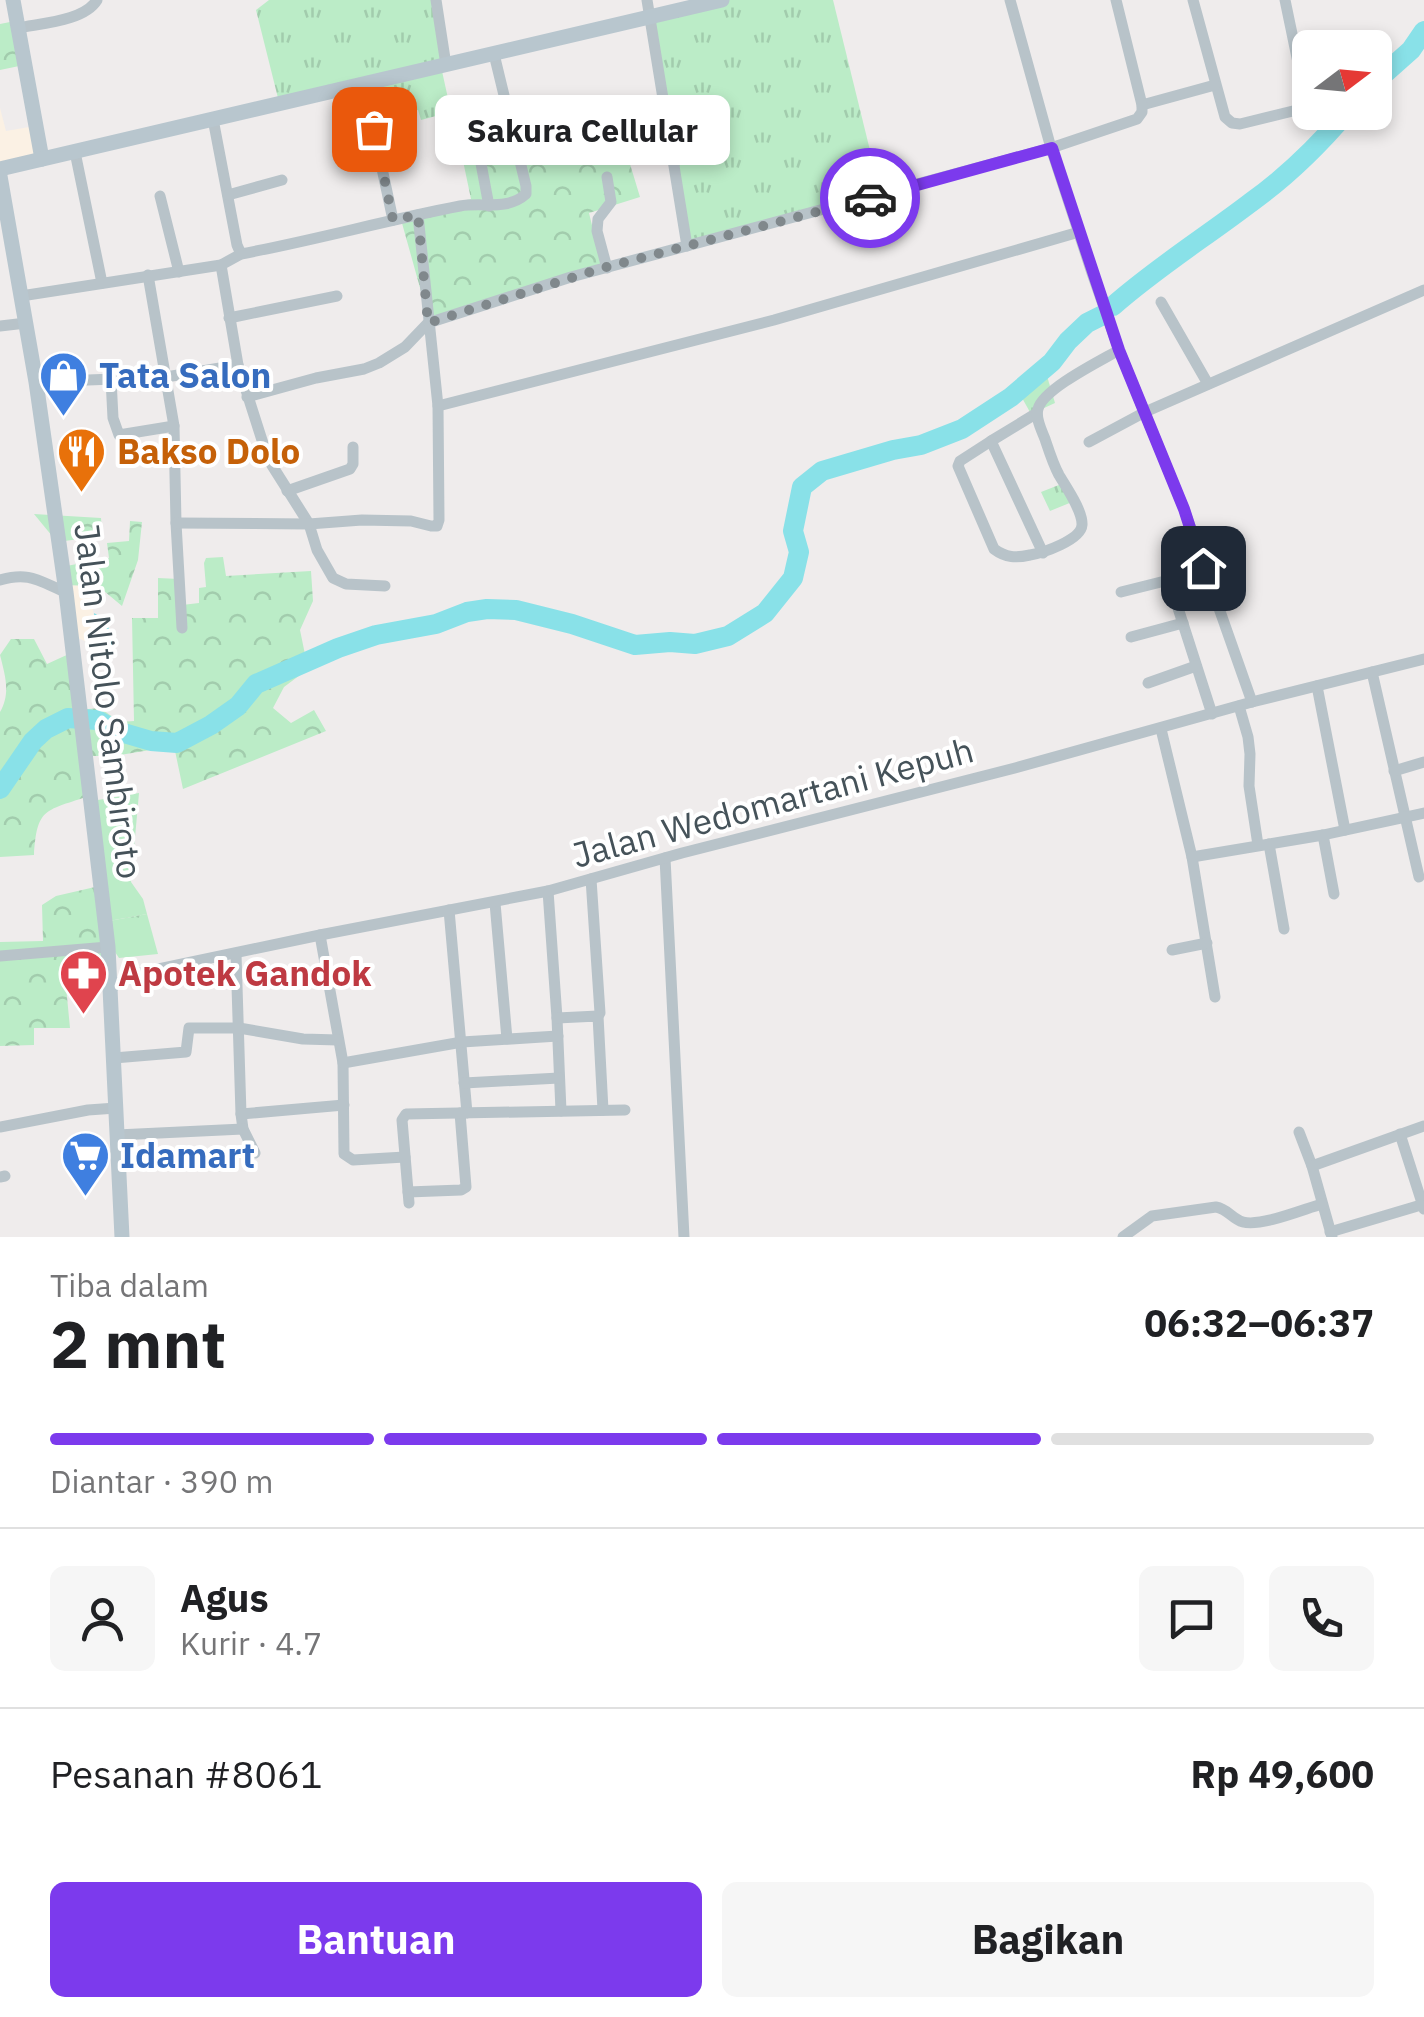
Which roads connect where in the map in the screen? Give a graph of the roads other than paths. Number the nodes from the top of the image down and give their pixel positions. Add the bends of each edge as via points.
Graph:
1 (14, 0) edge
2 (96, 0) edge
3 (436, 0) edge
4 (648, 0) edge
5 (722, 0) edge
6 (1010, 0) edge
7 (1116, 0) edge
8 (1192, 0) edge
9 (1285, 0) edge
10 (650, 18) junction
11 (18, 28) junction
12 (494, 54) junction
13 (446, 65) junction
14 (364, 84) junction
15 (1215, 85) junction
16 (1142, 104) junction
17 (213, 120) junction
18 (476, 137) dead end
19 (1052, 148) junction
20 (75, 152) junction
21 (42, 159) junction
22 (0, 173) edge
23 (606, 177) dead end
24 (282, 180) dead end
25 (228, 194) junction
26 (160, 196) dead end
27 (489, 206) junction
28 (418, 215) junction
29 (393, 220) junction
30 (1078, 232) junction
31 (688, 246) junction
32 (241, 254) junction
33 (221, 265) junction
34 (607, 268) junction
35 (179, 272) junction
36 (148, 275) junction
37 (102, 282) junction
38 (1424, 290) edge
39 (20, 296) junction
40 (336, 296) dead end
41 (1162, 302) dead end
42 (229, 318) junction
43 (26, 323) junction
44 (428, 323) junction
45 (0, 326) edge
46 (1119, 350) junction
47 (238, 365) junction
48 (166, 377) junction
49 (111, 379) junction
50 (36, 382) junction
51 (1208, 384) junction
52 (246, 398) junction
53 (438, 406) junction
54 (1145, 412) junction
55 (1036, 414) junction
56 (174, 426) junction
57 (991, 440) junction
58 (1089, 442) dead end
59 (353, 447) dead end
60 (287, 492) junction
61 (176, 523) junction
62 (309, 524) junction
63 (1042, 553) junction
64 (1203, 568) junction
65 (0, 580) edge
66 (1169, 580) junction
67 (386, 586) dead end
68 (66, 592) junction
69 (1121, 592) dead end
70 (1182, 622) junction
71 (182, 628) dead end
72 (1131, 637) dead end
73 (1424, 659) edge
74 (1196, 666) junction
75 (1372, 672) junction
76 (1148, 683) dead end
77 (1317, 686) junction
78 (1246, 704) junction
79 (1212, 714) junction
80 (1161, 729) junction
81 (1424, 762) edge
82 (1394, 770) junction
83 (1424, 813) edge
84 (1404, 818) junction
85 (1345, 830) junction
86 (1322, 835) junction
87 (1264, 844) junction
88 (1192, 856) junction
89 (665, 858) junction
90 (1419, 877) dead end
91 (591, 879) junction
92 (548, 891) junction
93 (1334, 894) dead end
94 (495, 903) junction
95 (449, 910) junction
96 (1284, 929) dead end
97 (320, 934) junction
98 (1207, 943) junction
99 (108, 948) junction
100 (1172, 950) dead end
101 (236, 954) junction
102 (0, 956) edge
103 (110, 966) junction
104 (130, 976) junction
105 (110, 990) junction
106 (1215, 997) dead end
107 (598, 1016) junction
108 (557, 1018) junction
109 (239, 1028) junction
110 (558, 1036) junction
111 (508, 1039) junction
112 (338, 1040) junction
113 (462, 1042) junction
114 (114, 1058) junction
115 (343, 1063) junction
116 (560, 1078) junction
117 (464, 1082) junction
118 (344, 1106) junction
119 (116, 1108) junction
120 (603, 1110) junction
121 (624, 1110) dead end
122 (560, 1111) junction
123 (463, 1113) junction
124 (241, 1114) junction
125 (1424, 1126) edge
126 (0, 1127) edge
127 (243, 1129) junction
128 (1299, 1132) dead end
129 (1400, 1134) junction
130 (117, 1135) junction
131 (256, 1153) dead end
132 (405, 1157) junction
133 (1312, 1166) junction
134 (1421, 1190) edge
135 (1322, 1204) junction
136 (1423, 1207) edge
137 (1331, 1234) edge
138 (122, 1236) edge
139 (109, 1237) edge
140 (684, 1237) edge
141 (1123, 1237) edge

1 - 11 street
2 - 11 street via 82,15
3 - 13 street
4 - 10 street
5 - 10 street
6 - 19 street
7 - 16 street
8 - 15 street
9 - 15 street via 1302,106 1235,124
10 - 12 street
10 - 31 street
11 - 21 street
12 - 13 street
12 - 27 street via 526,194
13 - 14 street
14 - 17 street
14 - 29 street
15 - 16 street
16 - 19 street via 1137,119
17 - 20 street
17 - 25 street
18 - 27 street
19 - 30 street
19 - 31 street
20 - 21 street
20 - 37 street
21 - 22 street
22 - 39 street, Jalan Nitolo Sambiroto
23 - 34 street via 612,202 597,232
24 - 25 street
25 - 32 street
26 - 35 street
27 - 28 street
28 - 29 street
28 - 44 street
29 - 32 street
30 - 46 street
30 - 53 street via 774,320
31 - 34 street
32 - 33 street
33 - 35 street
33 - 42 street
34 - 44 street
35 - 36 street
36 - 37 street
36 - 48 street
37 - 39 street
38 - 51 street
39 - 43 street, Jalan Nitolo Sambiroto
40 - 42 street
41 - 51 street
42 - 47 street
43 - 45 street
43 - 50 street, Jalan Nitolo Sambiroto
44 - 52 street via 405,346 364,369
44 - 53 street
46 - 54 street
46 - 55 street via 1064,382
47 - 48 street
47 - 52 street
48 - 49 street
48 - 56 street
49 - 50 street
49 - 56 street via 117,434
50 - 68 street, Jalan Nitolo Sambiroto
51 - 54 street
52 - 60 street
53 - 62 street via 436,526
54 - 58 street
54 - 64 street
55 - 57 street
55 - 63 street via 1082,525
56 - 61 street
57 - 63 street
57 - 63 street via 958,466 991,545 1016,558
59 - 60 street via 344,473
60 - 62 street
61 - 62 street
61 - 71 street
62 - 67 street via 333,578
64 - 66 street
64 - 78 street
65 - 68 street via 34,578
66 - 69 street
66 - 70 street
68 - 99 street, Jalan Nitolo Sambiroto
70 - 72 street
70 - 74 street
73 - 75 street, Jalan Wedomartani Kepuh
74 - 76 street
74 - 79 street
75 - 77 street, Jalan Wedomartani Kepuh
75 - 82 street
77 - 78 street, Jalan Wedomartani Kepuh
77 - 85 street
78 - 79 street, Jalan Wedomartani Kepuh
78 - 87 street via 1248,786
79 - 80 street, Jalan Wedomartani Kepuh
80 - 88 street
80 - 89 street, Jalan Wedomartani Kepuh
81 - 82 street
82 - 84 street
83 - 84 street
84 - 85 street
84 - 90 street
85 - 86 street
86 - 87 street
86 - 93 street
87 - 88 street
87 - 96 street
88 - 98 street
89 - 91 street, Jalan Wedomartani Kepuh
89 - 140 street
91 - 92 street, Jalan Wedomartani Kepuh
91 - 107 street
92 - 94 street, Jalan Wedomartani Kepuh
92 - 108 street
94 - 95 street, Jalan Wedomartani Kepuh
94 - 111 street
95 - 97 street, Jalan Wedomartani Kepuh
95 - 113 street
97 - 101 street, Jalan Wedomartani Kepuh
97 - 112 street
98 - 100 street
98 - 106 street
99 - 102 street
99 - 103 street, Jalan Nitolo Sambiroto
101 - 104 street, Jalan Wedomartani Kepuh
101 - 109 street
103 - 104 street
103 - 105 street, Jalan Nitolo Sambiroto
104 - 105 street, Jalan Wedomartani Kepuh
105 - 114 street, Jalan Nitolo Sambiroto
107 - 108 street
107 - 120 street
108 - 110 street
109 - 112 street
109 - 114 street via 189,1028 186,1052
109 - 124 street
110 - 111 street
110 - 116 street
111 - 113 street
112 - 115 street
113 - 115 street
113 - 117 street
114 - 119 street, Jalan Nitolo Sambiroto
115 - 118 street
116 - 117 street
116 - 122 street
117 - 123 street
118 - 124 street
118 - 132 street via 347,1158
119 - 126 street
119 - 130 street, Jalan Nitolo Sambiroto
120 - 121 street
120 - 122 street
122 - 123 street
123 - 132 street via 402,1116
123 - 132 street via 466,1187 409,1197
124 - 127 street
125 - 129 street
127 - 130 street
127 - 131 street
128 - 133 street
129 - 133 street
129 - 134 street
130 - 138 street, Jalan Nitolo Sambiroto
133 - 135 street
134 - 136 street
135 - 137 street
135 - 141 street via 1255,1223 1216,1206 1158,1215
136 - 137 street
138 - 139 street

